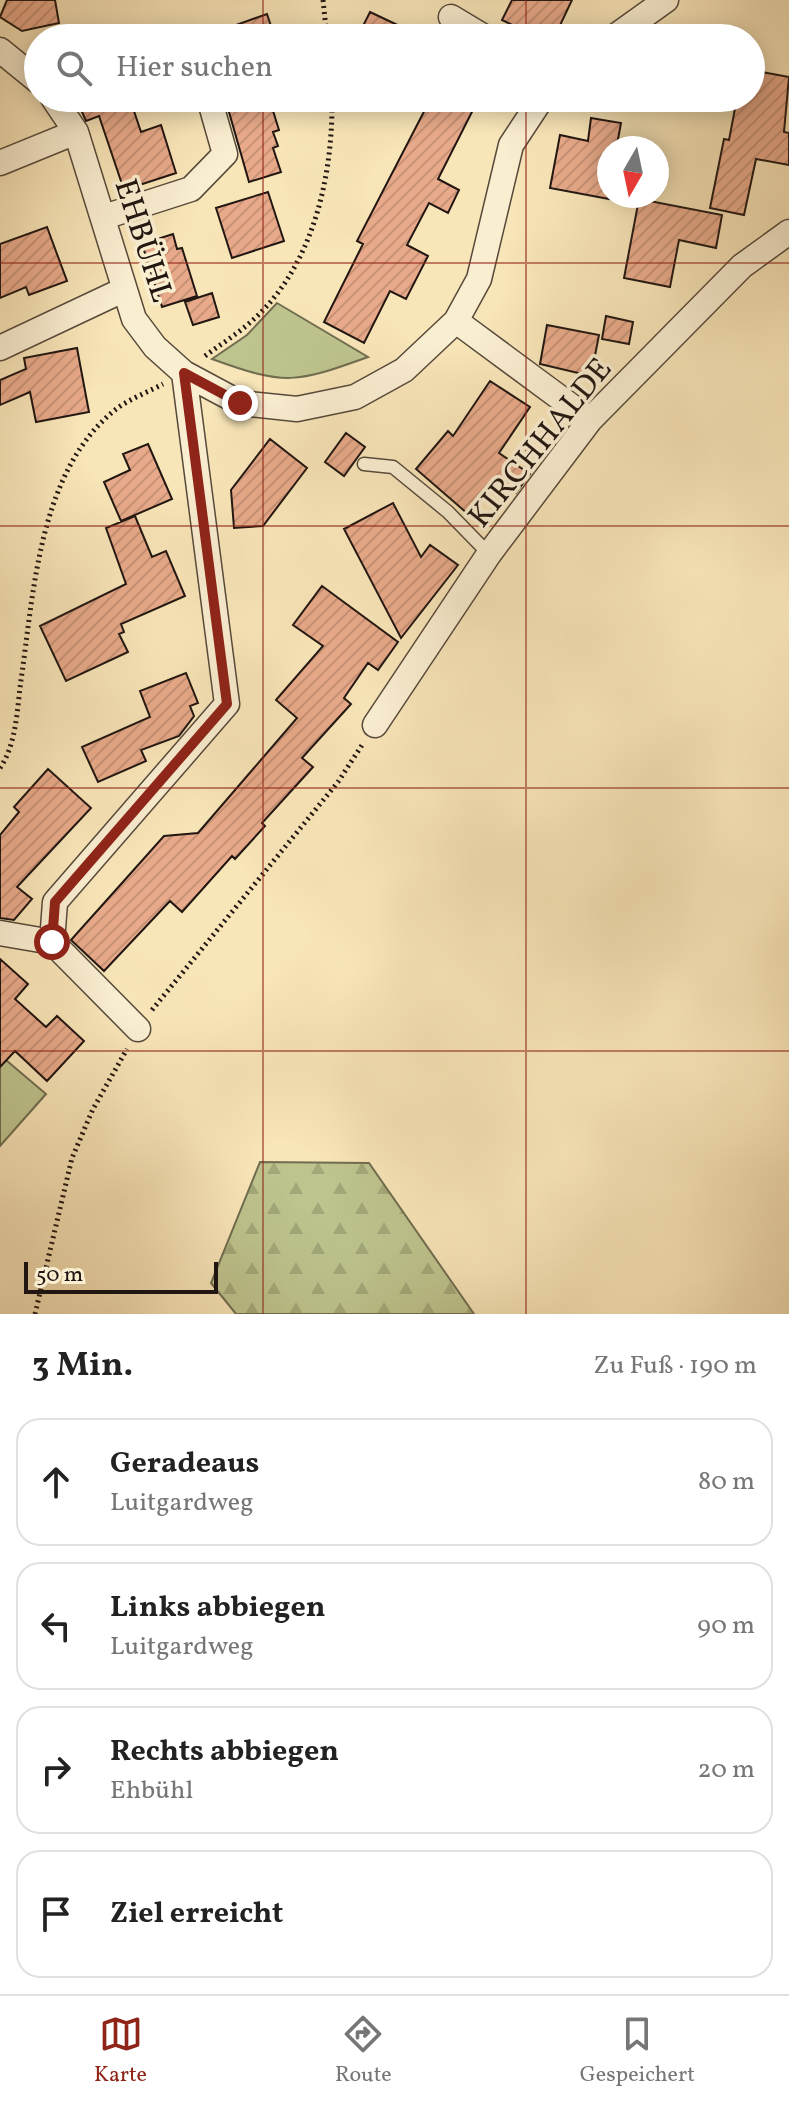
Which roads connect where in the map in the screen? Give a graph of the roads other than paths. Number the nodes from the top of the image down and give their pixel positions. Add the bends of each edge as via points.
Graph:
1 (666, 0) edge
2 (451, 17) dead end
3 (463, 24) edge
4 (633, 24) edge
5 (0, 50) edge
6 (24, 70) edge
7 (62, 112) edge
8 (213, 112) edge
9 (533, 112) edge
10 (76, 132) junction
11 (0, 163) edge
12 (104, 217) junction
13 (789, 232) edge
14 (123, 290) junction
15 (456, 321) junction
16 (0, 348) edge
17 (184, 373) junction
18 (590, 420) junction
19 (364, 464) dead end
20 (489, 554) junction
21 (375, 725) road end
22 (0, 933) edge
23 (52, 942) junction
24 (138, 1029) road end

1 - 4 street
2 - 3 street
5 - 6 street
7 - 10 street, EHBÜHL
8 - 12 street via 225,154 191,189
9 - 15 street, EHBÜHL via 511,145 479,279
10 - 11 street
10 - 12 street, EHBÜHL
12 - 14 street, EHBÜHL
13 - 18 street, KIRCHHALDE via 742,266
14 - 16 street
14 - 17 street, EHBÜHL via 134,319
15 - 17 street, EHBÜHL via 404,370 355,397 297,409 240,403
15 - 18 street
17 - 23 street via 227,704 55,902
18 - 20 street, KIRCHHALDE
19 - 20 lane via 393,467
20 - 21 street, KIRCHHALDE
22 - 23 street
23 - 24 street

